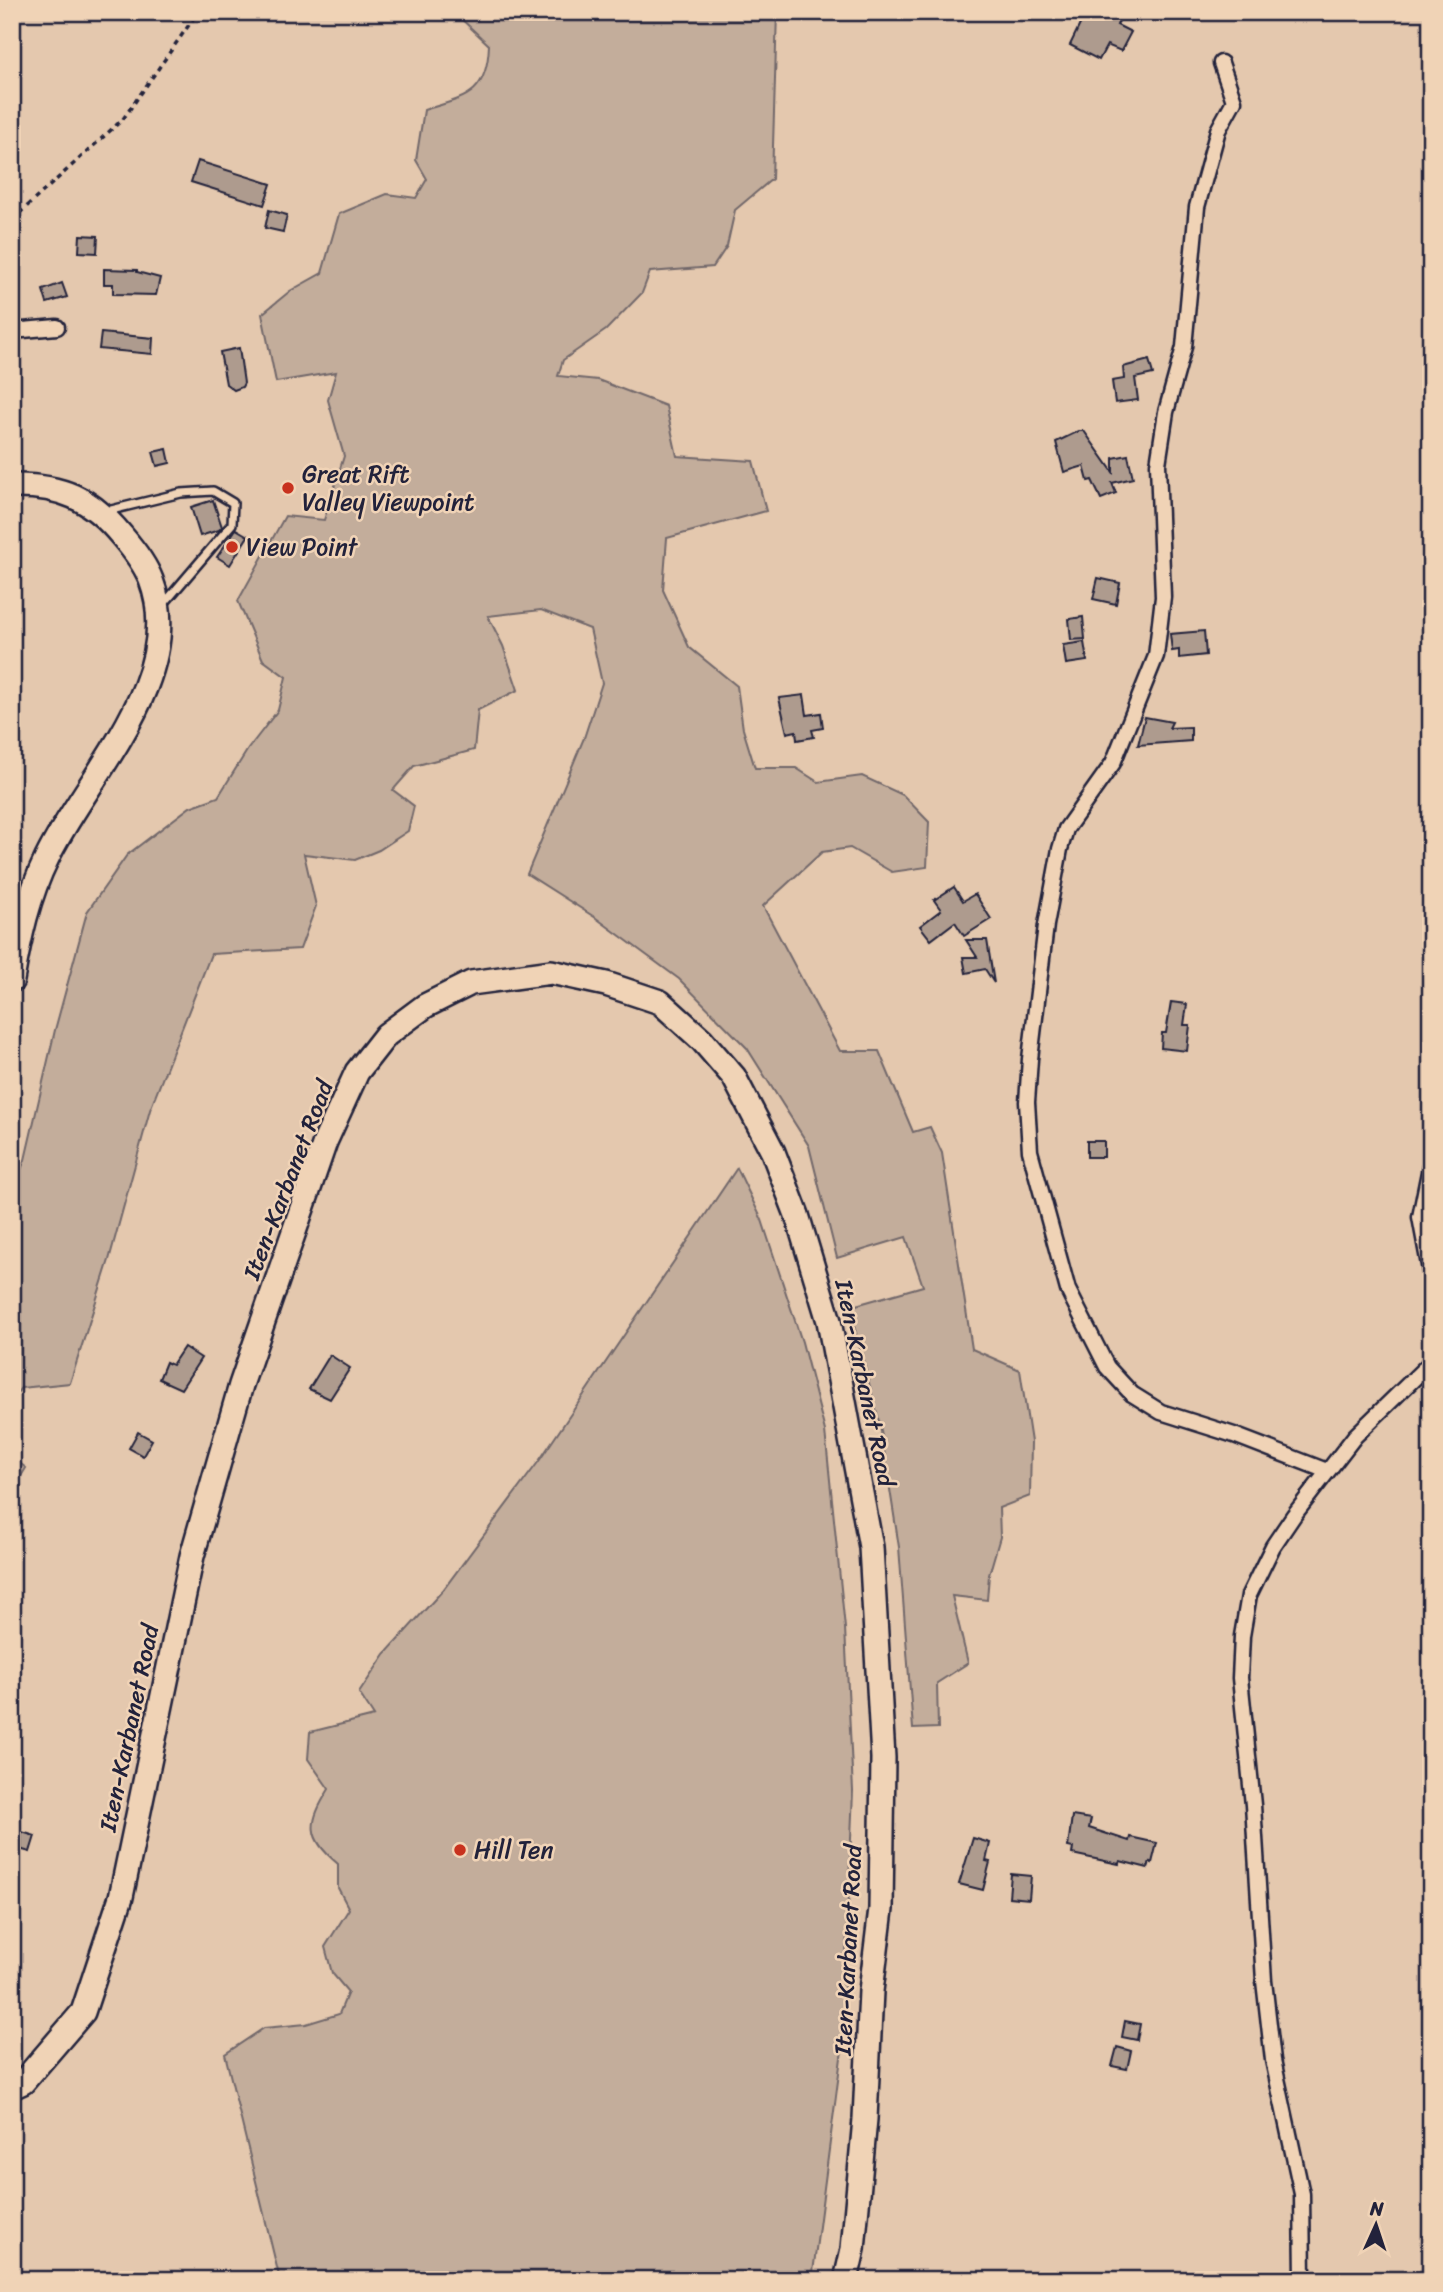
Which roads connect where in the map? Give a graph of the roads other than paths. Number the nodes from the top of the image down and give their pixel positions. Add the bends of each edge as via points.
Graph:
1 (1221, 62) dead end
2 (57, 327) dead end
3 (12, 331) edge
4 (12, 486) edge
5 (99, 513) junction
6 (158, 611) junction
7 (12, 980) edge
8 (1431, 1162) edge
9 (1431, 1276) edge
10 (1431, 1359) edge
11 (1327, 1471) junction
12 (12, 2087) edge
13 (846, 2280) edge
14 (1303, 2280) edge

1 - 11 street via 1234,101 1218,130 1197,207 1184,347 1158,464 1162,622 1156,656 1114,763 1066,829 1060,849 1030,1059 1030,1151 1068,1290 1107,1367 1132,1394 1161,1412
2 - 3 street
4 - 5 main road via 74,495
5 - 6 main road via 140,558 152,582
5 - 6 lane via 181,493 213,491 233,503 232,524
6 - 7 main road via 151,673 126,730 46,859 29,905
8 - 9 street via 1420,1217
10 - 11 street
11 - 14 street via 1273,1546 1250,1595 1240,1678 1273,2060 1302,2194
12 - 13 main road, Iten-Karbanet Road via 23,2082 83,2012 121,1897 191,1556 242,1385 321,1155 357,1072 386,1035 425,1006 471,984 551,972 606,984 660,1002 702,1040 733,1077 773,1152 830,1321 871,1547 883,1758 881,1909 871,1991 863,2145

